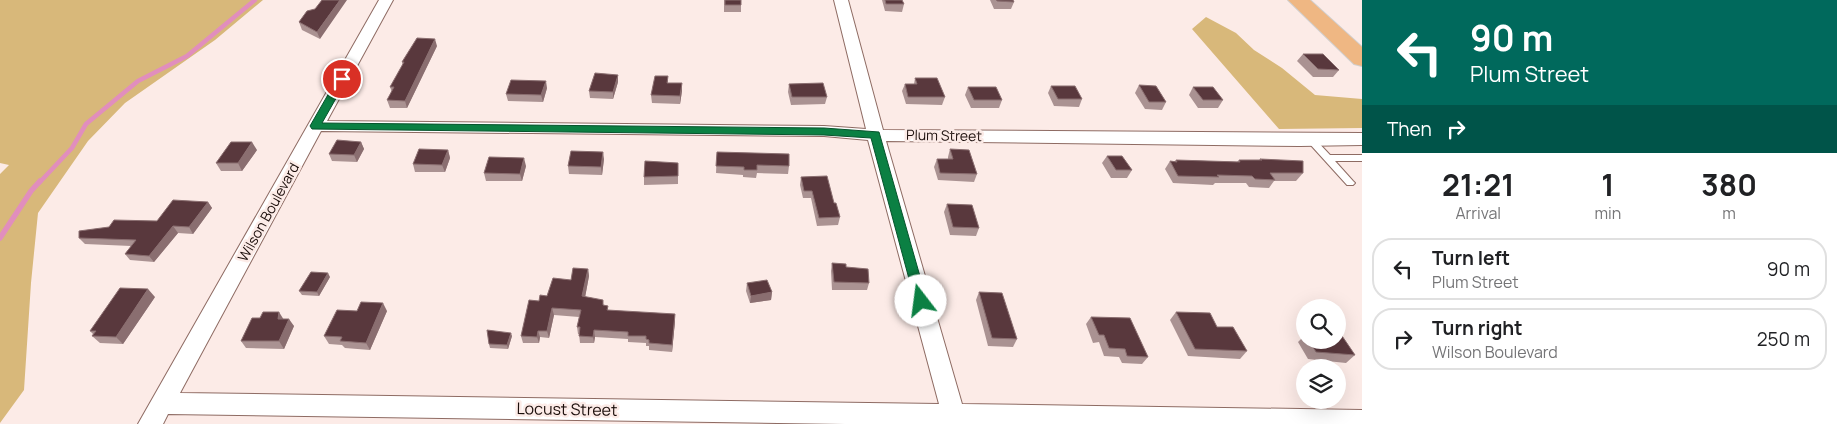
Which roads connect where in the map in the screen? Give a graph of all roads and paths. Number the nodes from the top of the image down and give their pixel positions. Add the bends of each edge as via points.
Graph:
1 (386, 0) edge
2 (841, 0) edge
3 (1298, 0) edge
4 (1362, 59) edge
5 (315, 126) junction
6 (875, 135) junction
7 (1362, 139) edge
8 (1311, 140) junction
9 (1327, 158) junction
10 (1362, 158) edge
11 (1350, 183) dead end
12 (162, 403) junction
13 (954, 420) edge
14 (1362, 420) edge
15 (150, 424) edge

1 - 5 street, Wilson Boulevard
2 - 6 street
3 - 4 main road
5 - 6 street, Plum Street via 824,131
5 - 12 street, Wilson Boulevard
6 - 8 street, Plum Street
6 - 13 street
7 - 8 street, Plum Street
8 - 9 lane
9 - 10 lane
9 - 11 lane
12 - 13 street, Locust Street
12 - 15 street, Wilson Boulevard
13 - 14 street, Locust Street

